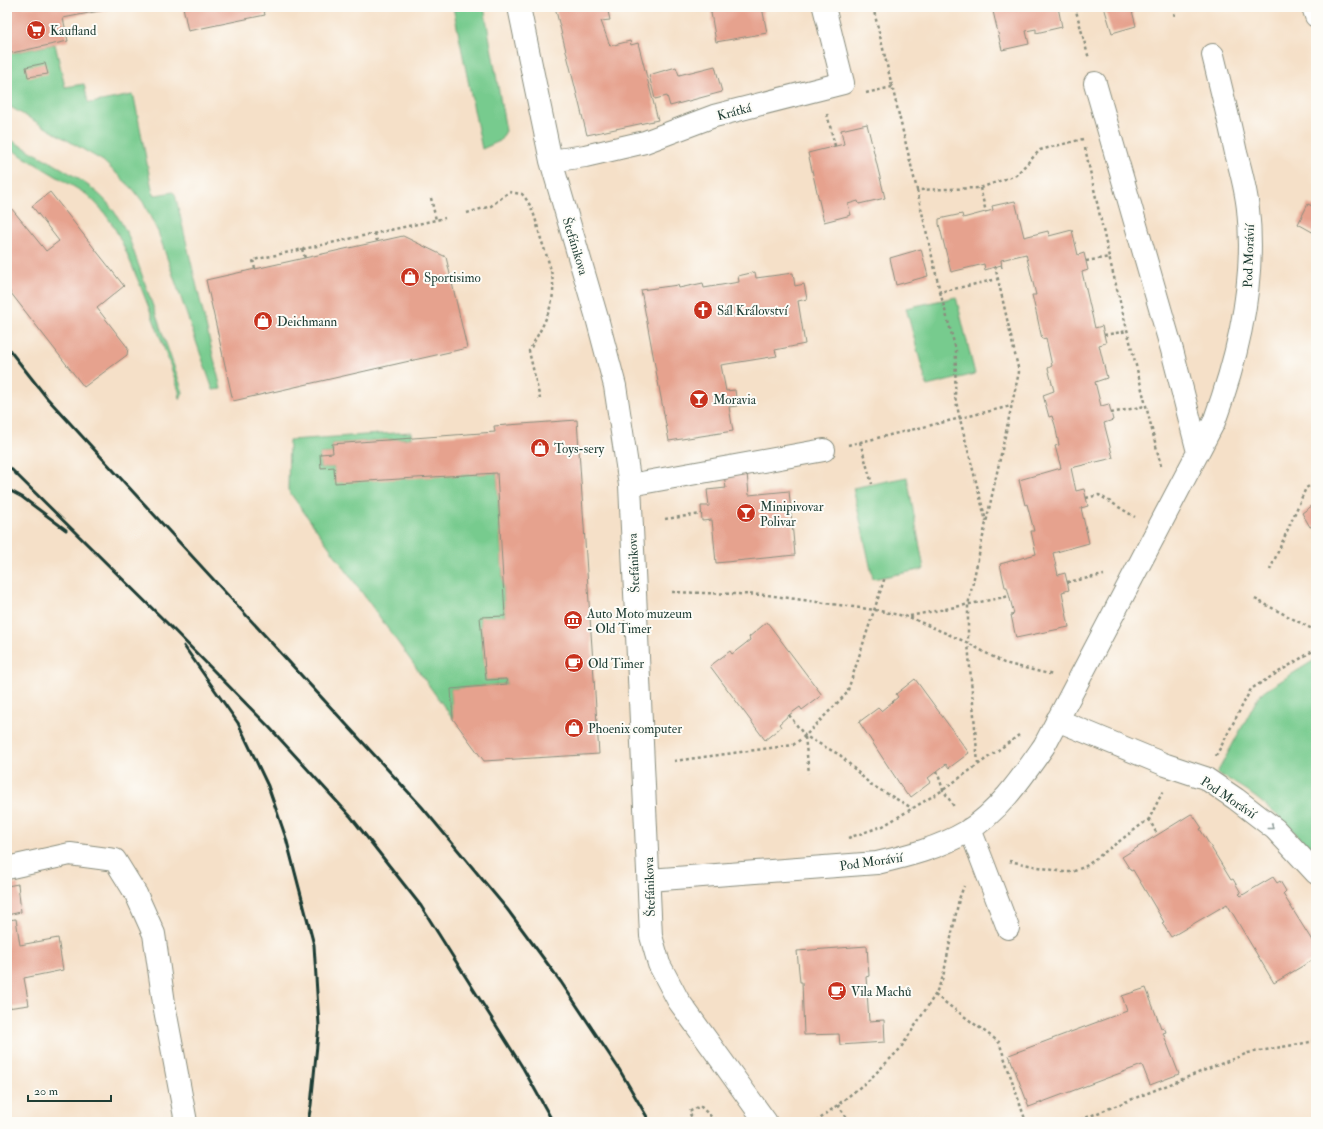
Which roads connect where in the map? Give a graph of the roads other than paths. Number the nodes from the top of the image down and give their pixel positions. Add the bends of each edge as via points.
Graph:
1 (518, 7) edge
2 (824, 7) edge
3 (1313, 7) edge
4 (1316, 16) edge
5 (1213, 55) dead end
6 (1095, 83) road end
7 (551, 161) junction
8 (824, 450) road end
9 (1198, 452) junction
10 (630, 485) junction
11 (1057, 720) junction
12 (970, 829) junction
13 (7, 868) edge
14 (1316, 873) edge
15 (649, 880) junction
16 (1008, 928) dead end
17 (186, 1122) edge
18 (766, 1122) edge

1 - 7 street, Štefánikova
2 - 7 street, Krátká via 842,83 714,116 645,142
3 - 4 street
5 - 9 street, Pod Morávií via 1248,208 1249,266 1245,309 1227,387 1214,422
6 - 9 street via 1172,350
7 - 10 street, Štefánikova via 615,386
8 - 10 street
9 - 11 street, Pod Morávií
10 - 15 street, Štefánikova
11 - 12 street, Pod Morávií via 1044,746 1016,785 995,809
11 -> 14 street, Pod Morávií via 1166,775 1205,778 1274,829
12 - 15 street, Pod Morávií via 909,856 877,863
12 - 16 street
13 - 17 street via 70,854 115,860 136,894 154,934
15 - 18 street, Štefánikova via 651,936 659,964 678,1000

